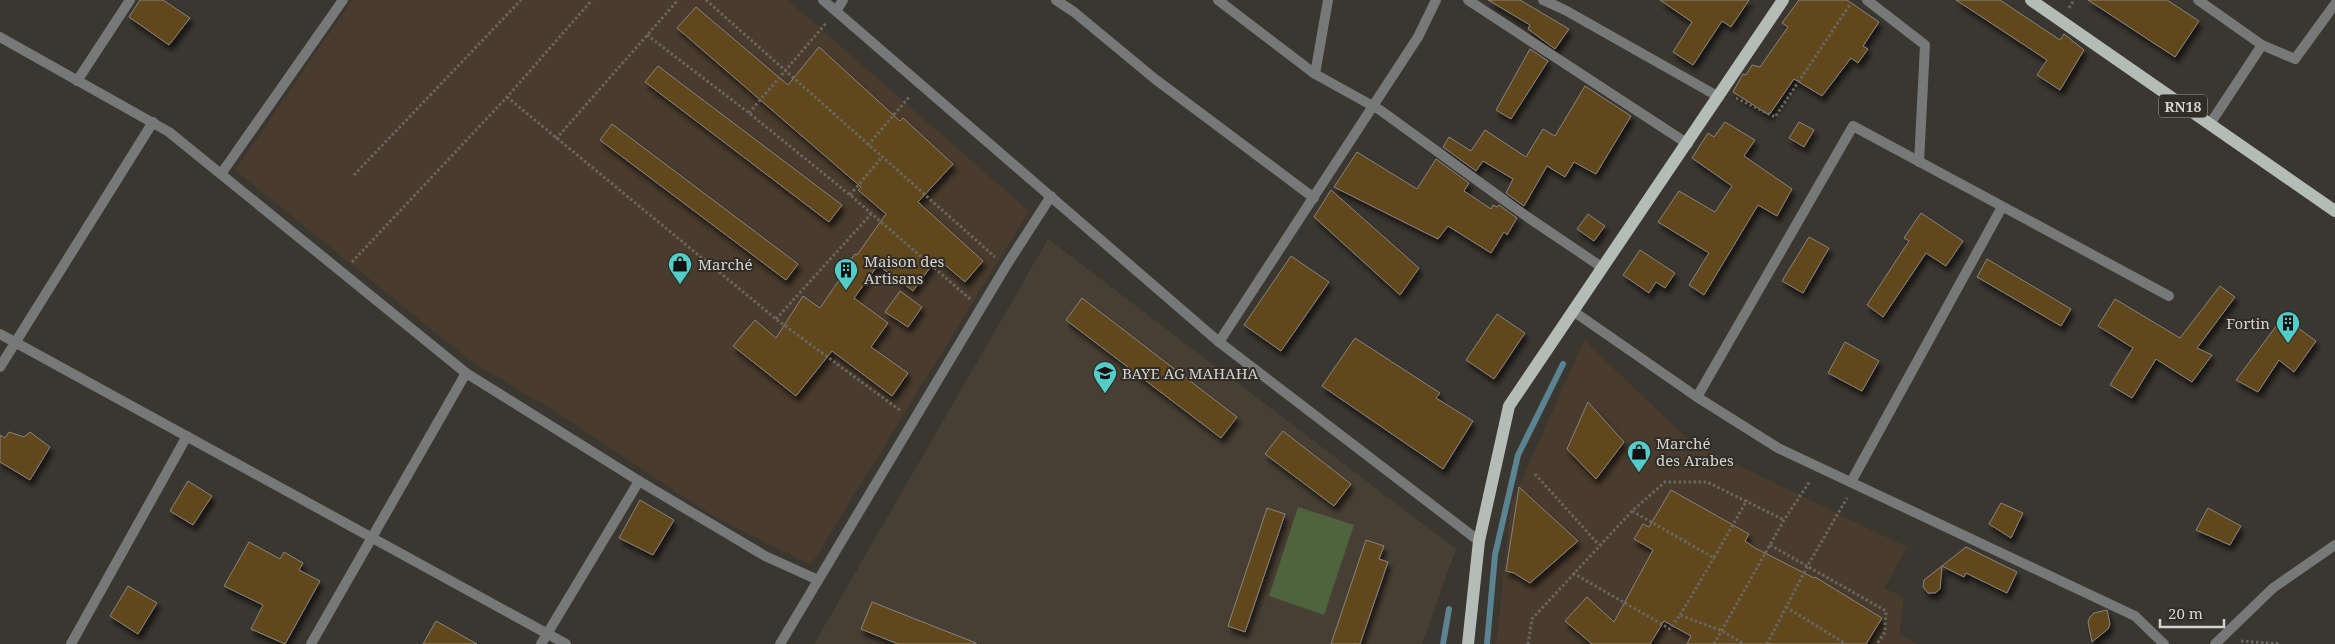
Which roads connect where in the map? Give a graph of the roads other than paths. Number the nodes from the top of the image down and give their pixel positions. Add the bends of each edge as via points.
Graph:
1 (130, 0) edge
2 (343, 0) edge
3 (823, 0) edge
4 (843, 0) edge
5 (1056, 0) edge
6 (1218, 0) edge
7 (1328, 0) edge
8 (1436, 0) edge
9 (1468, 0) edge
10 (1543, 0) edge
11 (1783, 0) edge
12 (1867, 0) edge
13 (2031, 0) edge
14 (2198, 0) edge
15 (2335, 4) edge
16 (836, 11) junction
17 (0, 37) edge
18 (2262, 45) junction
19 (1315, 74) junction
20 (77, 81) junction
21 (1721, 95) junction
22 (1373, 106) junction
23 (153, 122) junction
24 (2210, 124) junction
25 (1688, 144) junction
26 (1919, 162) junction
27 (221, 174) junction
28 (1051, 196) junction
29 (1314, 198) junction
30 (2002, 207) junction
31 (2335, 211) edge
32 (1603, 268) junction
33 (2169, 296) dead end
34 (1573, 311) junction
35 (0, 334) edge
36 (15, 342) junction
37 (1219, 342) junction
38 (0, 367) edge
39 (466, 373) junction
40 (1697, 397) junction
41 (187, 436) junction
42 (639, 481) junction
43 (1853, 483) junction
44 (371, 537) junction
45 (1479, 541) junction
46 (2335, 545) edge
47 (818, 580) junction
48 (546, 633) junction
49 (2218, 641) edge
50 (70, 644) edge
51 (311, 644) edge
52 (540, 644) edge
53 (566, 644) edge
54 (780, 644) edge
55 (1468, 644) edge
56 (2164, 644) edge

1 - 20 street
2 - 27 street
3 - 16 street
4 - 16 street
5 - 29 street
6 - 19 street
7 - 19 street
8 - 22 street via 1418,37
9 - 25 street
10 - 21 street
11 - 21 main road
12 - 26 street via 1925,45
13 - 24 main road, RN18
14 - 18 street
15 - 18 street via 2295,59
16 - 28 street
17 - 20 street
18 - 24 street
19 - 22 street
20 - 23 street
21 - 25 main road
22 - 29 street
22 - 32 street
23 - 27 street
23 - 36 street
24 - 31 main road, RN18
25 - 32 main road
26 - 30 street
26 - 40 street via 1853,126
27 - 39 street
28 - 37 street
28 - 47 street
29 - 37 street
30 - 33 street
30 - 43 street
32 - 34 main road
34 - 40 street
34 - 45 main road via 1509,406
35 - 36 street
36 - 38 street
36 - 41 street
37 - 45 street
39 - 42 street
39 - 44 street
40 - 43 street via 1778,448
41 - 44 street
41 - 50 street
42 - 47 street via 765,556
42 - 48 street
43 - 56 street via 2135,616
44 - 48 street
44 - 51 street
45 - 55 main road
46 - 49 street via 2273,588
47 - 54 street
48 - 52 street
48 - 53 street

